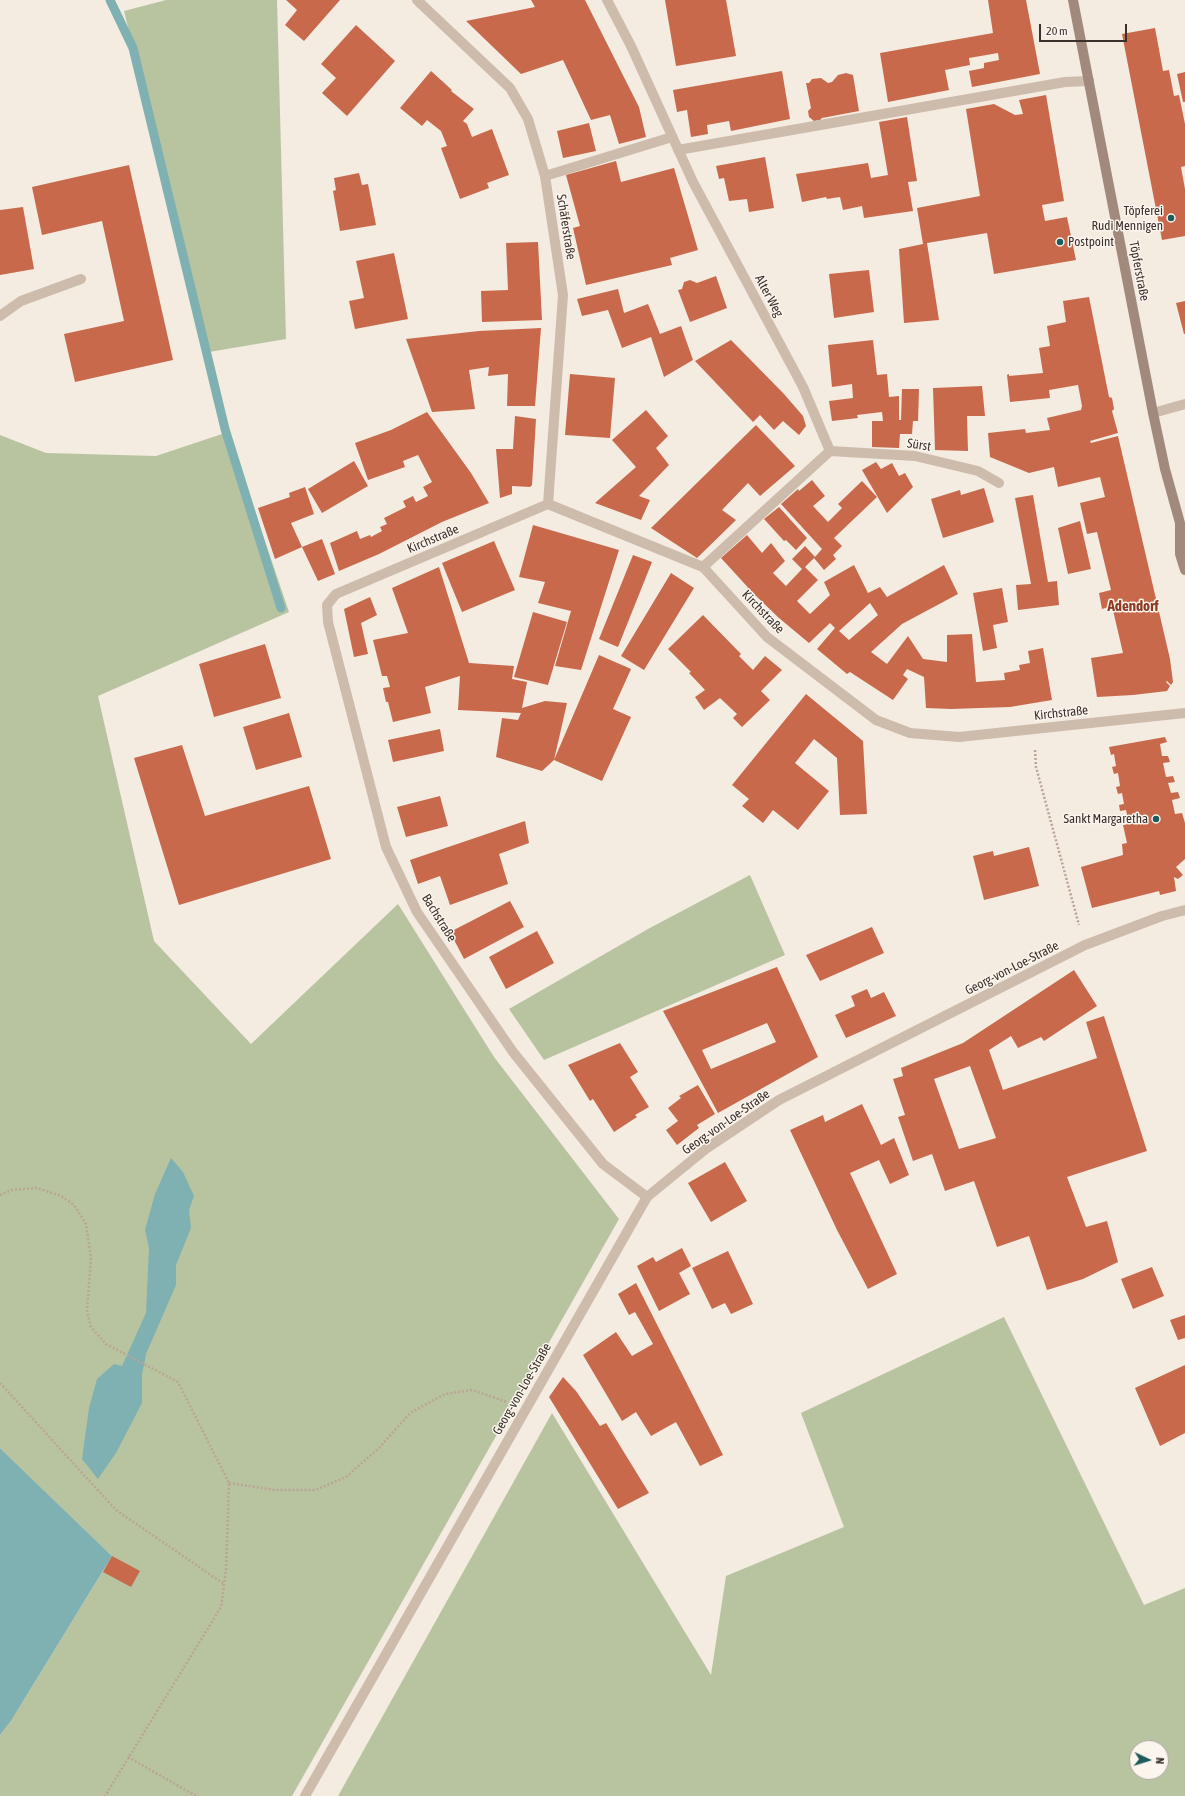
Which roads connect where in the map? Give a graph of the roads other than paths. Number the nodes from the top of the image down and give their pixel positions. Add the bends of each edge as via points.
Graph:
1 (417, 0) edge
2 (607, 0) edge
3 (1073, 0) edge
4 (1089, 81) junction
5 (672, 137) junction
6 (678, 150) junction
7 (545, 176) junction
8 (81, 279) dead end
9 (0, 316) edge
10 (1185, 404) edge
11 (1153, 413) junction
12 (830, 451) junction
13 (999, 483) dead end
14 (548, 504) junction
15 (1182, 525) edge
16 (703, 567) junction
17 (1185, 570) edge
18 (336, 594) joint
19 (1185, 713) edge
20 (1185, 910) edge
21 (647, 1197) junction
22 (305, 1796) edge

1 - 7 street, Schäferstraße via 510,88 528,119
2 - 5 street, Alter Weg
3 - 4 main road, Töpferstraße
4 - 6 street via 1065,82
4 - 11 main road, Töpferstraße
5 - 6 street, Alter Weg
5 - 7 street
6 - 12 street, Alter Weg via 803,387
7 - 14 street, Schäferstraße via 564,295
8 - 9 street via 21,301
10 - 11 street
11 - 15 main road, Töpferstraße
12 - 13 street, Sürst via 915,456 978,471
12 - 16 street
14 - 16 street, Kirchstraße
14 - 18 street, Kirchstraße
15 - 17 main road, Töpferstraße via 1180,554
16 - 19 street, Kirchstraße via 767,638 876,720 910,734 959,737
18 - 21 street, Bachstraße via 327,605 328,622 386,847 417,912 514,1052 603,1164
20 - 21 street, Georg-von-Loe-Straße via 1085,945 779,1100 706,1148
21 - 22 street, Georg-von-Loe-Straße

